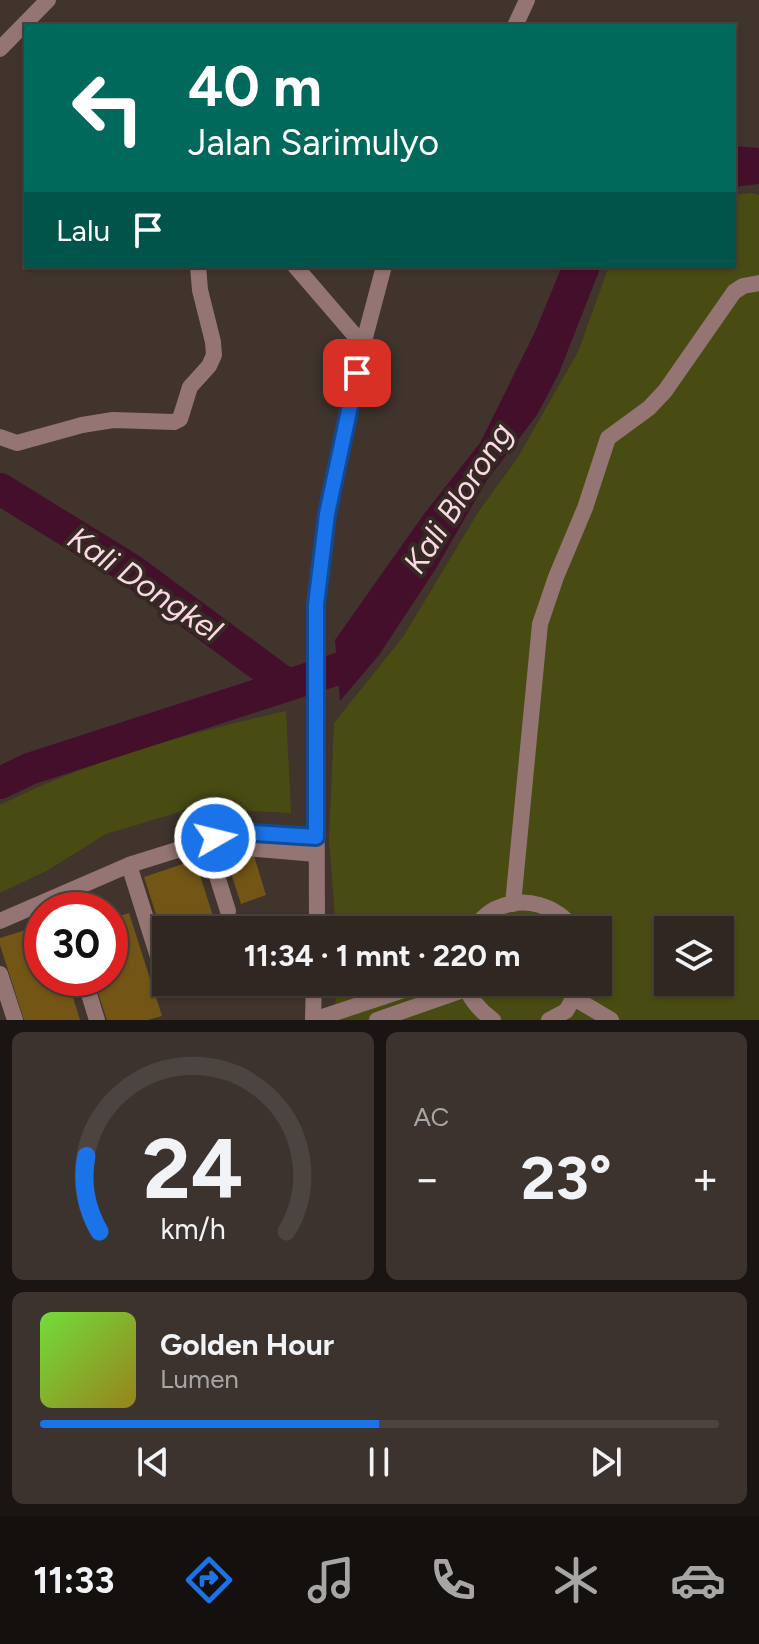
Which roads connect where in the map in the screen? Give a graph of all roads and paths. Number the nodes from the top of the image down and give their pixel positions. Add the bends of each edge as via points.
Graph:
1 (48, 0) edge
2 (527, 0) edge
3 (24, 24) edge
4 (24, 24) edge
5 (516, 24) edge
6 (0, 49) edge
7 (198, 268) edge
8 (297, 268) edge
9 (383, 268) edge
10 (759, 283) edge
11 (363, 345) junction
12 (0, 437) edge
13 (215, 837) junction
14 (316, 846) junction
15 (129, 865) junction
16 (80, 892) edge
17 (513, 904) junction
18 (228, 911) dead end
19 (24, 914) edge
20 (317, 916) edge
21 (486, 916) edge
22 (560, 916) edge
23 (0, 921) edge
24 (152, 938) edge
25 (0, 974) edge
26 (90, 996) edge
27 (314, 996) edge
28 (386, 996) edge
29 (439, 996) edge
30 (472, 996) edge
31 (574, 998) joint
32 (15, 1020) edge
33 (97, 1020) edge
34 (313, 1020) edge
35 (377, 1020) edge
36 (493, 1020) edge
37 (549, 1020) edge
38 (611, 1020) edge

1 - 4 street
2 - 5 street
3 - 6 street
7 - 12 street via 214,348 209,366 190,387 180,419 113,420 19,443
8 - 11 street
9 - 11 street
10 - 17 street via 734,292 665,391 608,438 540,624
11 - 14 street via 327,514 316,605
13 - 14 street via 222,846
13 - 15 street
13 - 18 street
14 - 20 street
15 - 16 street
15 - 24 street
17 - 21 street
17 - 22 street via 551,908
19 - 23 street
25 - 32 street
26 - 33 street
27 - 34 street
28 - 34 street
29 - 35 street
30 - 36 street
31 - 37 street via 566,1011
31 - 38 street

